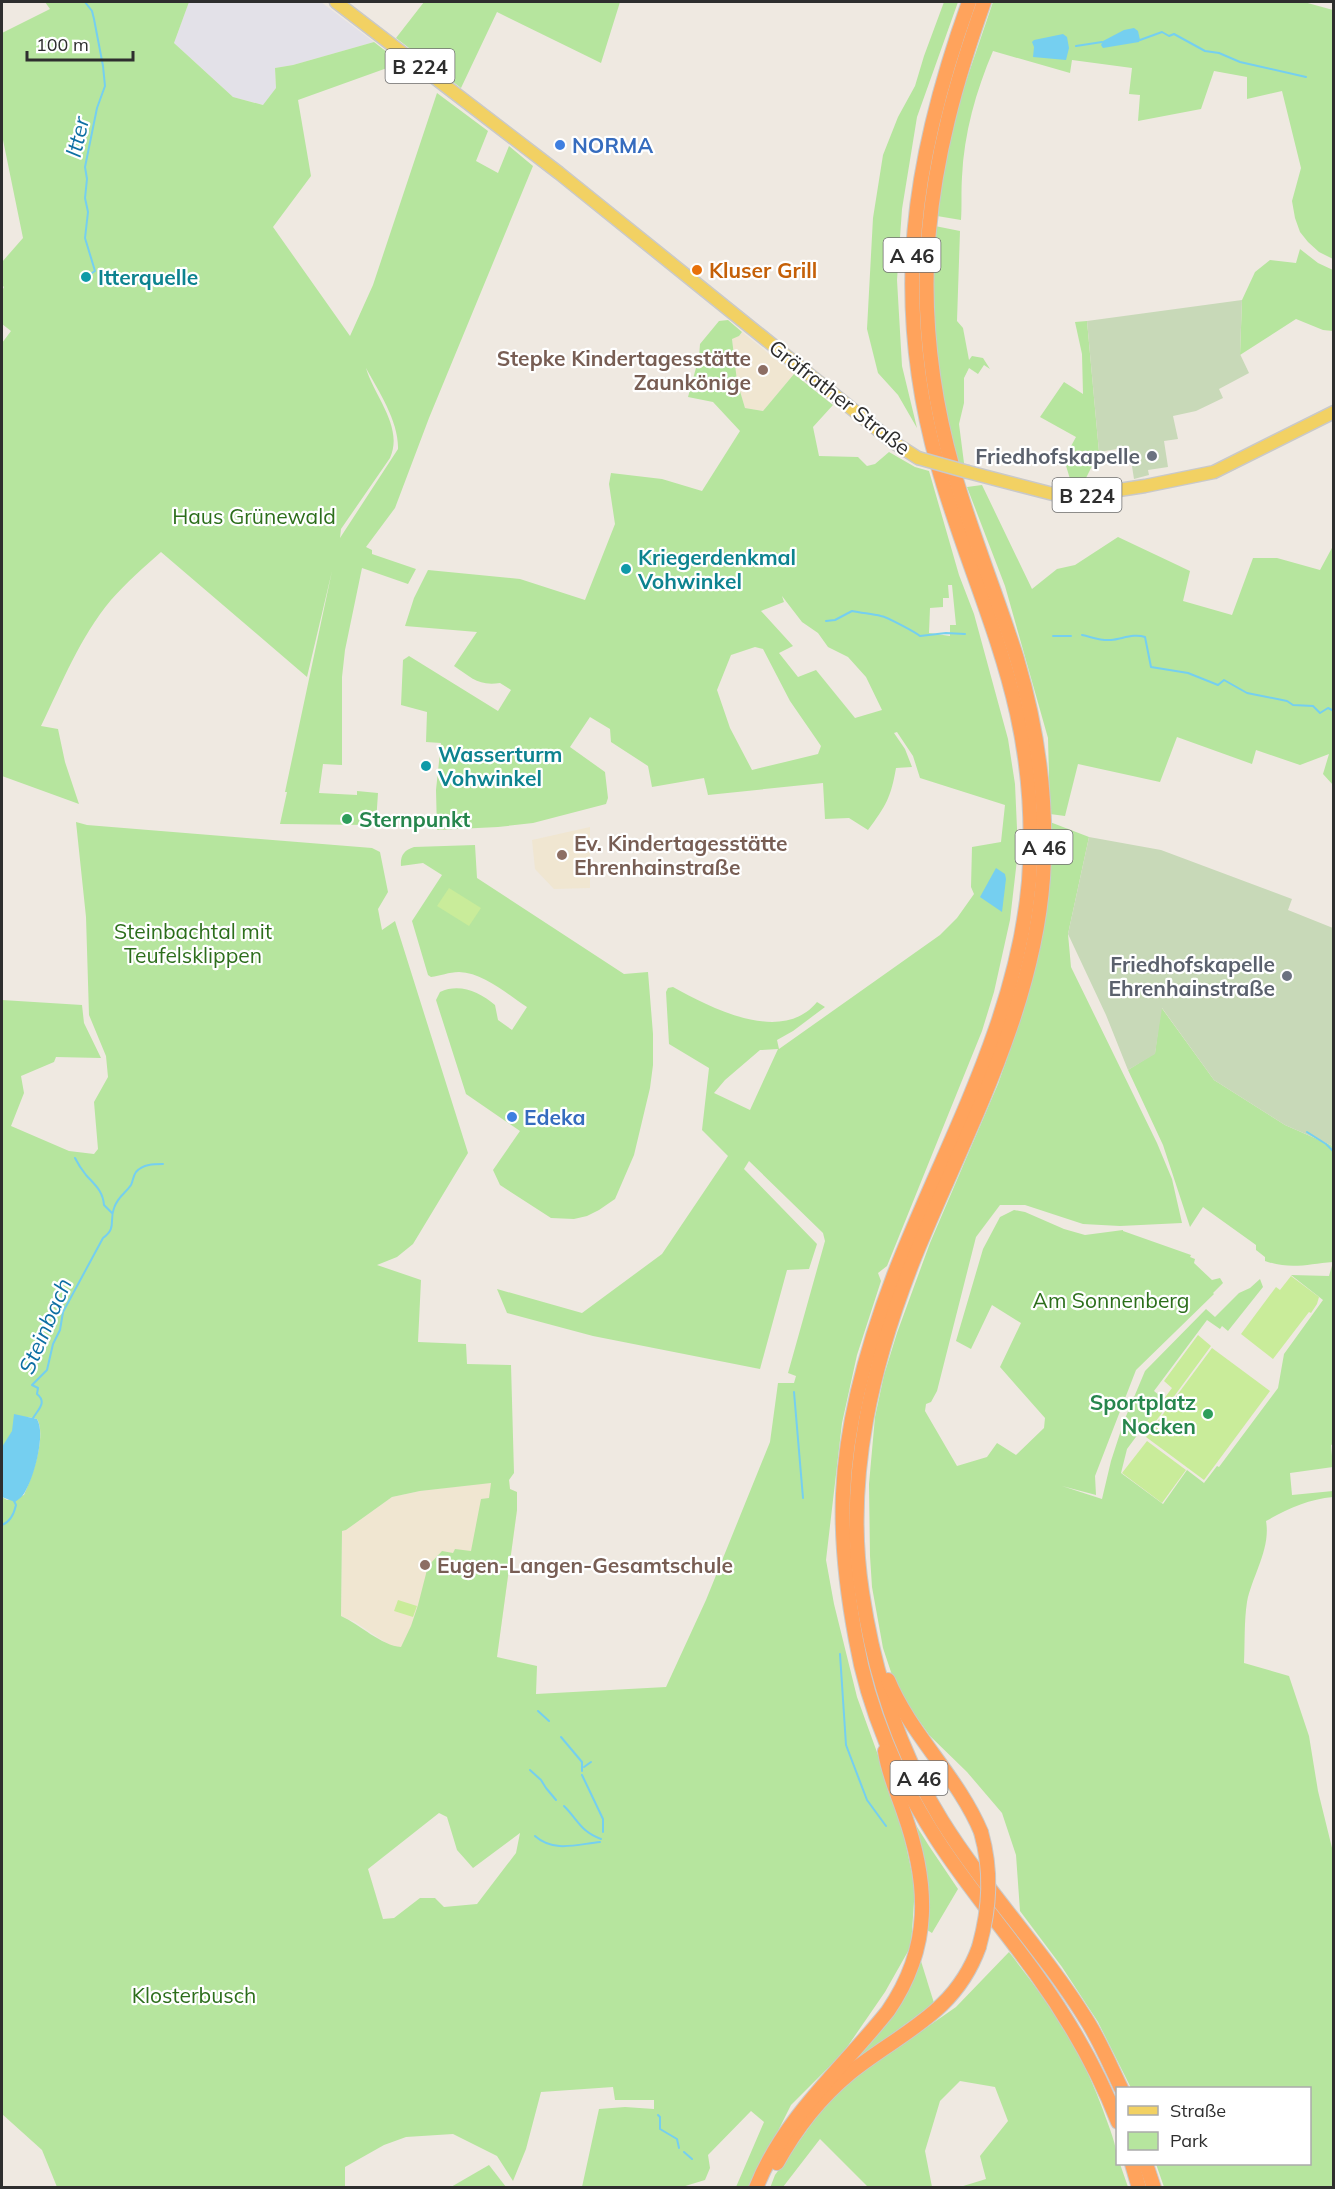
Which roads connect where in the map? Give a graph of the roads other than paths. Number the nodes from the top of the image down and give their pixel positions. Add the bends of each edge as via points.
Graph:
1 (336, 2) edge
2 (969, 2) edge
3 (984, 2) edge
4 (1334, 412) edge
5 (872, 1648) junction
6 (879, 1723) junction
7 (1121, 2087) edge
8 (822, 2093) junction
9 (1116, 2118) edge
10 (1133, 2165) edge
11 (1147, 2165) edge
12 (756, 2187) edge
13 (765, 2187) edge
14 (1139, 2187) edge
15 (1154, 2187) edge

1 - 4 main road, Gräfrather Straße / B 224, bridge via 918,458 1073,497 1214,472
2 - 6 highway, A 46 via 922,166 911,260 914,345 939,472 1017,713 1029,801 1029,876 1020,942 992,1039 894,1274 854,1408 843,1487 843,1535 856,1643
3 - 5 highway, A 46 via 936,168 926,258 928,343 933,386 955,475 1031,711 1043,799 1043,876 1034,943 1006,1041 902,1290 869,1400 857,1516 861,1588
5 - 7 highway, A 46 via 892,1717 925,1791 971,1864 1085,2017
5 - 8 highway, bridge via 900,1704 981,1832 987,1858 988,1913 980,1947 966,1976 946,2002
6 - 8 highway via 887,1766 916,1849 923,1901 921,1927 902,1989
6 - 9 highway, A 46 via 934,1834 1069,2023
8 - 12 highway via 786,2130
8 - 13 highway
10 - 14 highway
11 - 15 highway

